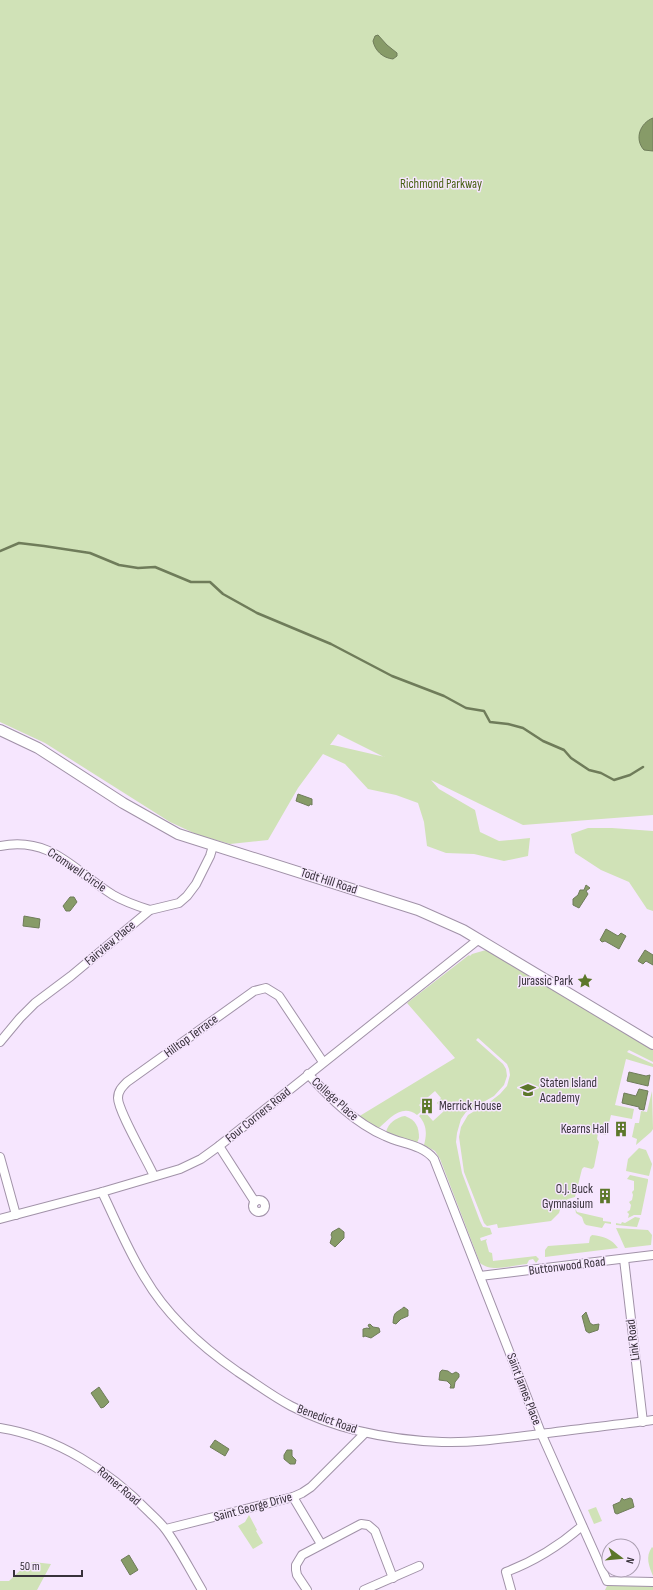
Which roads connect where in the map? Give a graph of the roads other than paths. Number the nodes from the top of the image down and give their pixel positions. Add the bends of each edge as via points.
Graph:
1 (0, 730) edge
2 (0, 846) edge
3 (213, 846) junction
4 (150, 910) junction
5 (478, 939) junction
6 (0, 1042) edge
7 (653, 1044) edge
8 (323, 1062) junction
9 (308, 1074) junction
10 (219, 1146) junction
11 (429, 1152) joint
12 (0, 1157) edge
13 (154, 1176) junction
14 (102, 1192) junction
15 (255, 1202) dead end
16 (16, 1215) junction
17 (0, 1219) edge
18 (653, 1255) edge
19 (624, 1259) junction
20 (480, 1276) junction
21 (653, 1420) edge
22 (643, 1422) junction
23 (0, 1428) edge
24 (365, 1433) junction
25 (541, 1434) junction
26 (293, 1497) junction
27 (582, 1526) junction
28 (166, 1529) junction
29 (322, 1544) junction
30 (419, 1566) dead end
31 (393, 1578) junction
32 (653, 1582) edge
33 (202, 1590) edge
34 (307, 1590) edge
35 (364, 1590) edge
36 (511, 1590) edge

1 - 3 street, Todt Hill Road via 38,748 153,821 178,834
2 - 4 street, Cromwell Circle via 22,844 42,847 61,857 112,894
3 - 4 street, Fairview Place via 196,884 187,896 178,903
3 - 5 street, Todt Hill Road via 418,910
4 - 6 street, Fairview Place via 35,1003
5 - 7 street, Todt Hill Road
5 - 8 street, Four Corners Road
8 - 9 street, Four Corners Road
8 - 13 street, Hilltop Terrace via 279,996 266,988 254,991 127,1082 118,1093 120,1107
9 - 10 street, Four Corners Road
9 - 11 street, College Place via 354,1118 385,1136
10 - 13 street, Four Corners Road via 201,1159 180,1169
10 - 15 street
11 - 20 street, Saint James Place
12 - 16 street
13 - 14 street, Four Corners Road
14 - 16 street, Four Corners Road
14 - 24 street, Benedict Road via 145,1279 160,1301 194,1337 217,1357 287,1404
16 - 17 street, Four Corners Road
18 - 19 street, Buttonwood Road
19 - 20 street, Buttonwood Road
19 - 22 street, Link Road
20 - 25 street, Saint James Place
21 - 22 street, Benedict Road
22 - 25 street, Benedict Road
23 - 28 street, Romer Road via 17,1431 55,1445 96,1466 135,1497
24 - 25 street, Benedict Road via 442,1442
24 - 26 street, Saint George Drive via 311,1487
25 - 27 street, Saint James Place
26 - 28 street, Saint George Drive
26 - 29 street
27 - 32 street, Saint James Place via 607,1581
27 - 36 street via 550,1551 506,1572
28 - 33 street, Romer Road
29 - 31 street via 357,1525 368,1525 375,1530
29 - 34 street via 302,1555 296,1565 298,1575
30 - 31 street
31 - 35 street

